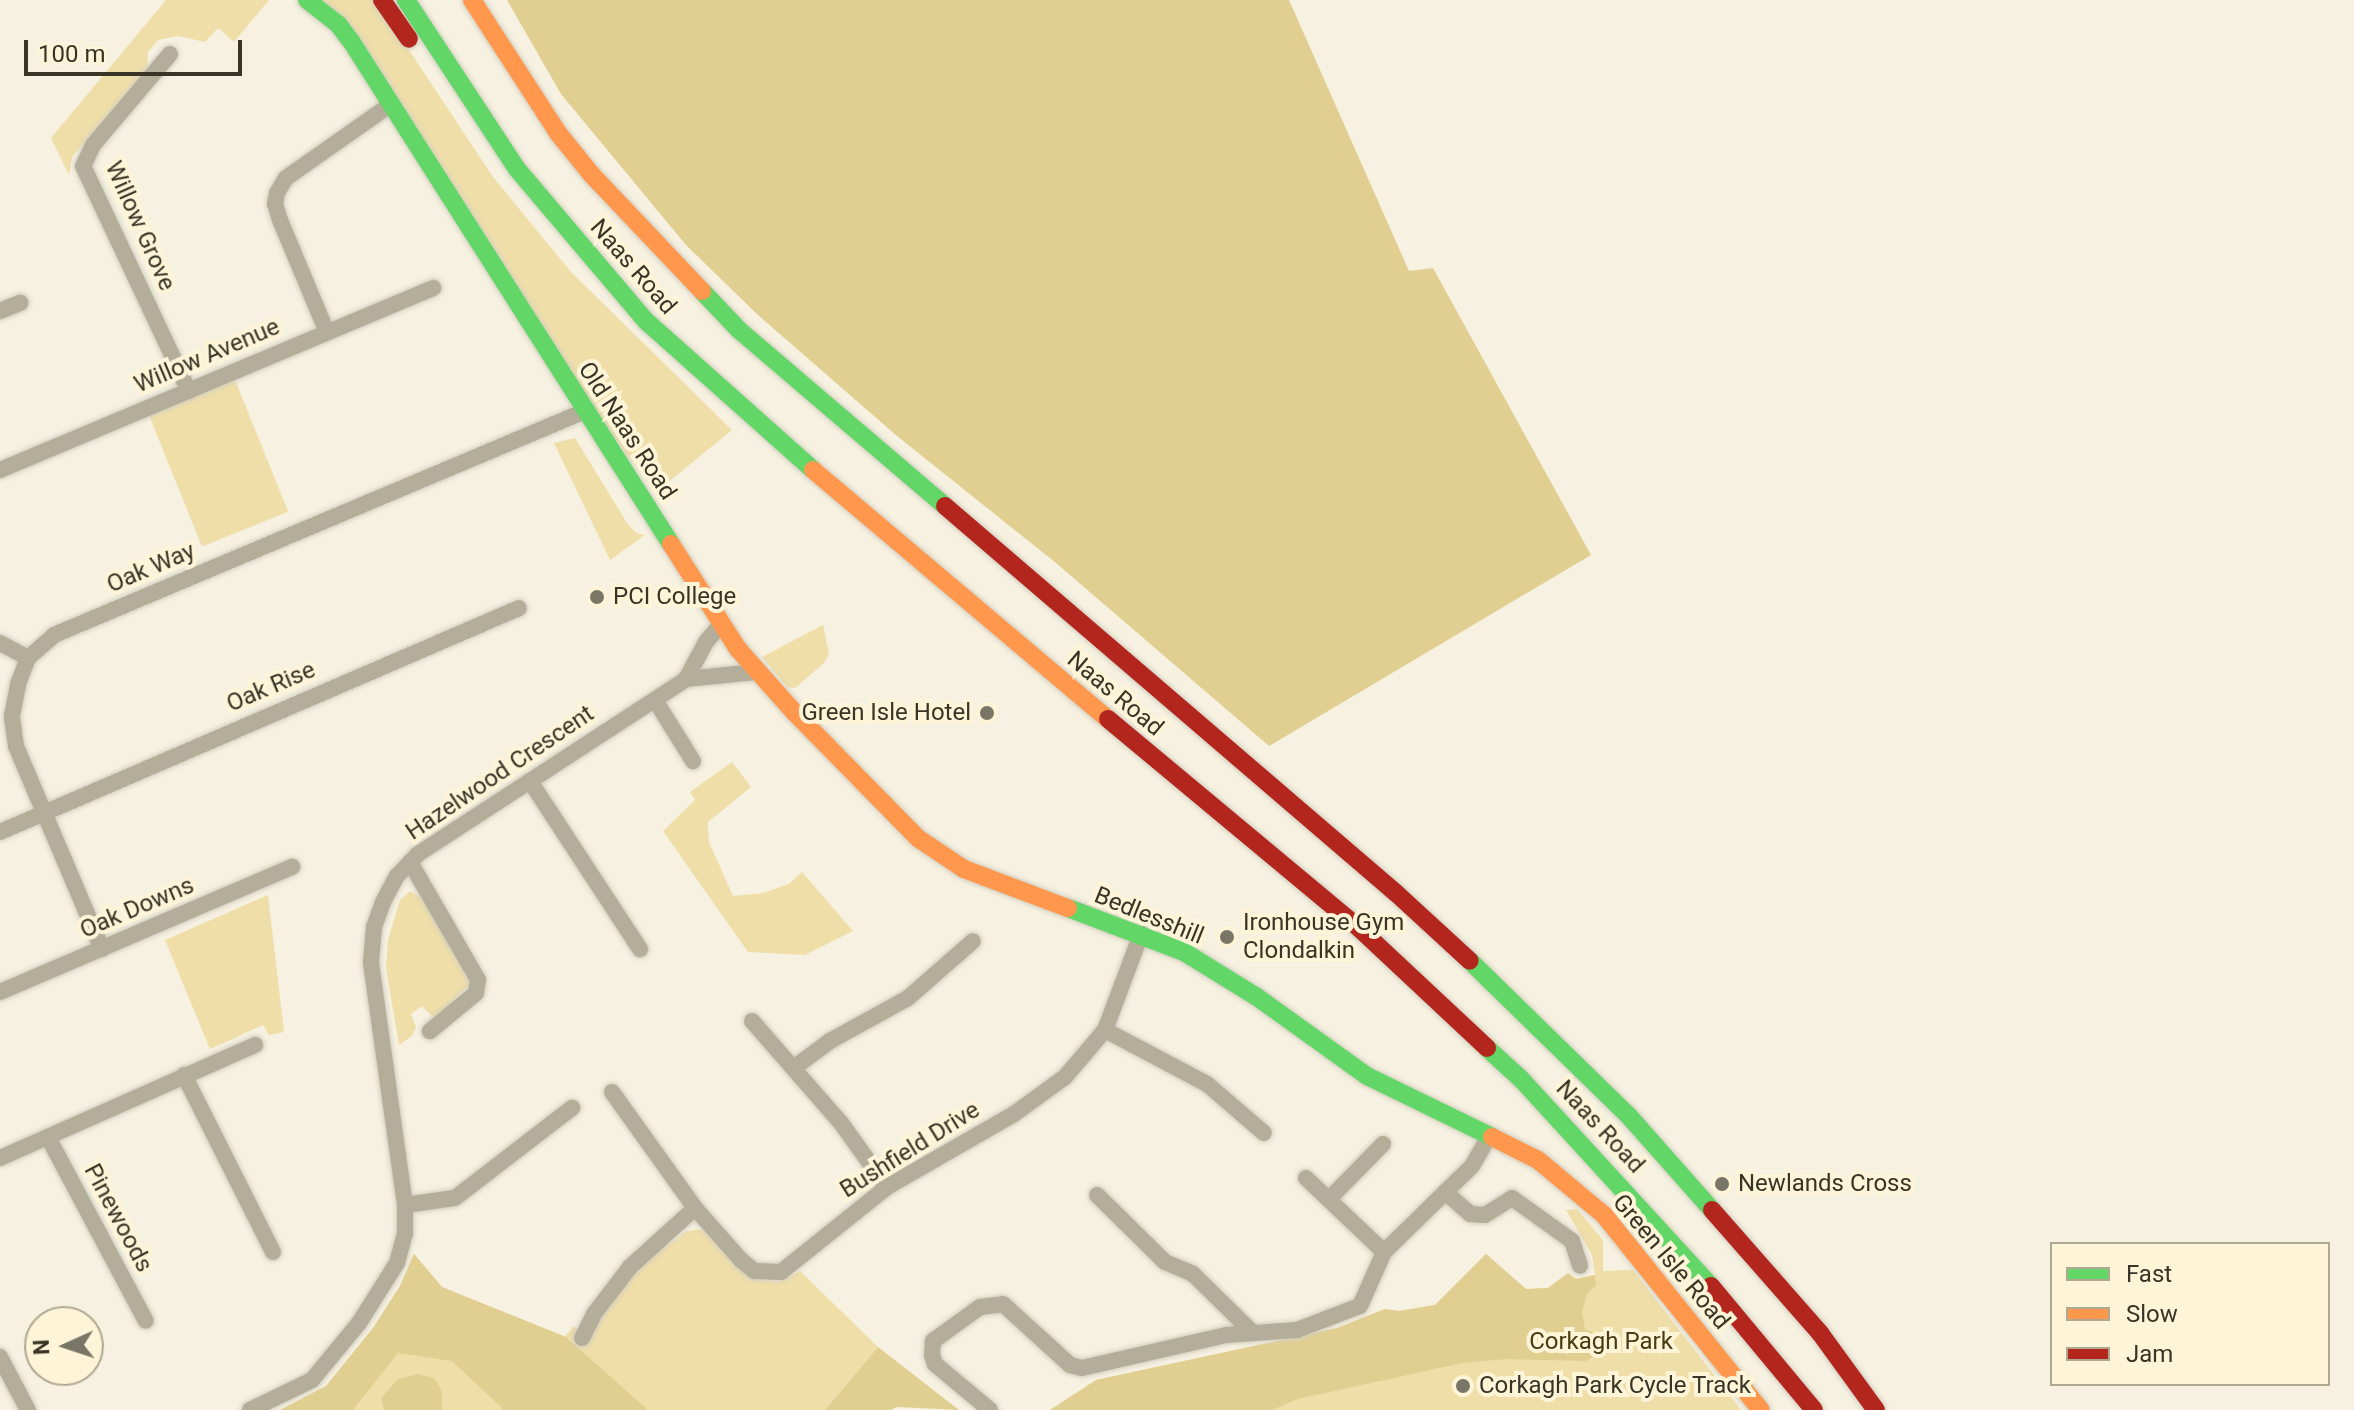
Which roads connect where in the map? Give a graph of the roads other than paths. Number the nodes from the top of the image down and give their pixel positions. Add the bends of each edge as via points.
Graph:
1 (307, 0) edge
2 (382, 0) edge
3 (406, 0) edge
4 (472, 0) edge
5 (170, 54) dead end
6 (390, 105) junction
7 (517, 169) junction
8 (433, 288) dead end
9 (20, 303) dead end
10 (0, 311) edge
11 (326, 330) junction
12 (189, 391) junction
13 (585, 411) junction
14 (0, 470) edge
15 (519, 608) dead end
16 (721, 624) junction
17 (0, 643) edge
18 (28, 658) junction
19 (756, 672) junction
20 (686, 679) junction
21 (655, 700) junction
22 (693, 761) dead end
23 (530, 781) junction
24 (42, 813) junction
25 (0, 832) edge
26 (945, 859) joint
27 (410, 862) junction
28 (292, 867) dead end
29 (1141, 934) junction
30 (973, 941) dead end
31 (102, 949) junction
32 (640, 949) dead end
33 (0, 992) edge
34 (752, 1021) dead end
35 (1105, 1030) junction
36 (430, 1031) dead end
37 (255, 1045) dead end
38 (795, 1067) junction
39 (184, 1075) junction
40 (612, 1092) dead end
41 (572, 1108) dead end
42 (1264, 1133) dead end
43 (48, 1137) junction
44 (1489, 1137) junction
45 (1383, 1144) dead end
46 (0, 1158) edge
47 (1306, 1178) dead end
48 (887, 1187) junction
49 (1445, 1192) junction
50 (1097, 1195) dead end
51 (1329, 1199) junction
52 (695, 1208) junction
53 (405, 1213) junction
54 (273, 1252) dead end
55 (1384, 1252) junction
56 (1580, 1266) dead end
57 (146, 1321) dead end
58 (1253, 1333) junction
59 (582, 1338) dead end
60 (0, 1357) edge
61 (28, 1410) edge
62 (250, 1410) edge
63 (990, 1410) edge
64 (1761, 1410) edge
65 (1814, 1410) edge
66 (1876, 1410) edge

1 - 6 main road, Old Naas Road via 338,24
2 - 7 main road via 481,140
3 - 7 main road, Naas Road
4 - 66 main road, Naas Road via 583,165 739,330 1372,873 1528,1014 1628,1115 1751,1254 1820,1333
5 - 12 street, Willow Grove via 93,145 83,166
6 - 11 street via 286,178 277,193 277,212
6 - 13 main road, Old Naas Road
7 - 65 main road, Naas Road via 646,321 694,366 854,507 1360,929 1521,1079 1693,1264
8 - 11 street, Willow Avenue
9 - 10 street
11 - 12 street, Willow Avenue
12 - 14 street, Willow Avenue
13 - 16 main road, Old Naas Road
13 - 18 street, Oak Way via 54,635
15 - 24 street, Oak Rise
16 - 19 main road, Old Naas Road
16 - 20 street
17 - 18 street
18 - 24 street via 12,716 16,746
19 - 20 street
19 - 26 main road, Old Naas Road via 898,819
20 - 21 street, Hazelwood Crescent
21 - 22 street
21 - 23 street, Hazelwood Crescent
23 - 27 street, Hazelwood Crescent
23 - 32 street
24 - 25 street, Oak Rise
24 - 31 street
26 - 29 main road, Bedlesshill via 1001,885
27 - 36 street via 478,980 476,993
27 - 53 street, Hazelwood Crescent via 383,902 371,953
28 - 31 street, Oak Downs
29 - 35 street, Bushfield Drive
29 - 44 main road, Bedlesshill via 1220,973 1367,1076
30 - 38 street via 908,998
31 - 33 street, Oak Downs
34 - 38 street
35 - 42 street via 1207,1084
35 - 48 street, Bushfield Drive via 1065,1077 1040,1096
37 - 39 street
38 - 48 street
39 - 43 street
39 - 54 street
40 - 52 street, Bushfield Drive
41 - 53 street via 455,1198
43 - 46 street
43 - 57 street, Pinewoods
44 - 49 street via 1472,1166
44 - 64 main road, Green Isle Road via 1538,1160 1604,1215
45 - 51 street
47 - 51 street
48 - 52 street, Bushfield Drive via 794,1265 768,1274 754,1271
49 - 55 street
49 - 56 street via 1470,1214 1485,1215 1512,1198 1572,1241
50 - 58 street via 1165,1262 1193,1274
51 - 55 street
52 - 59 street via 630,1267
53 - 62 street, Hazelwood Crescent via 401,1249 390,1279 335,1355 312,1380
55 - 58 street via 1360,1306 1297,1330
58 - 63 street via 1206,1338 1082,1368 1070,1365 1003,1304 980,1307 933,1341 932,1355 935,1364
60 - 61 street

